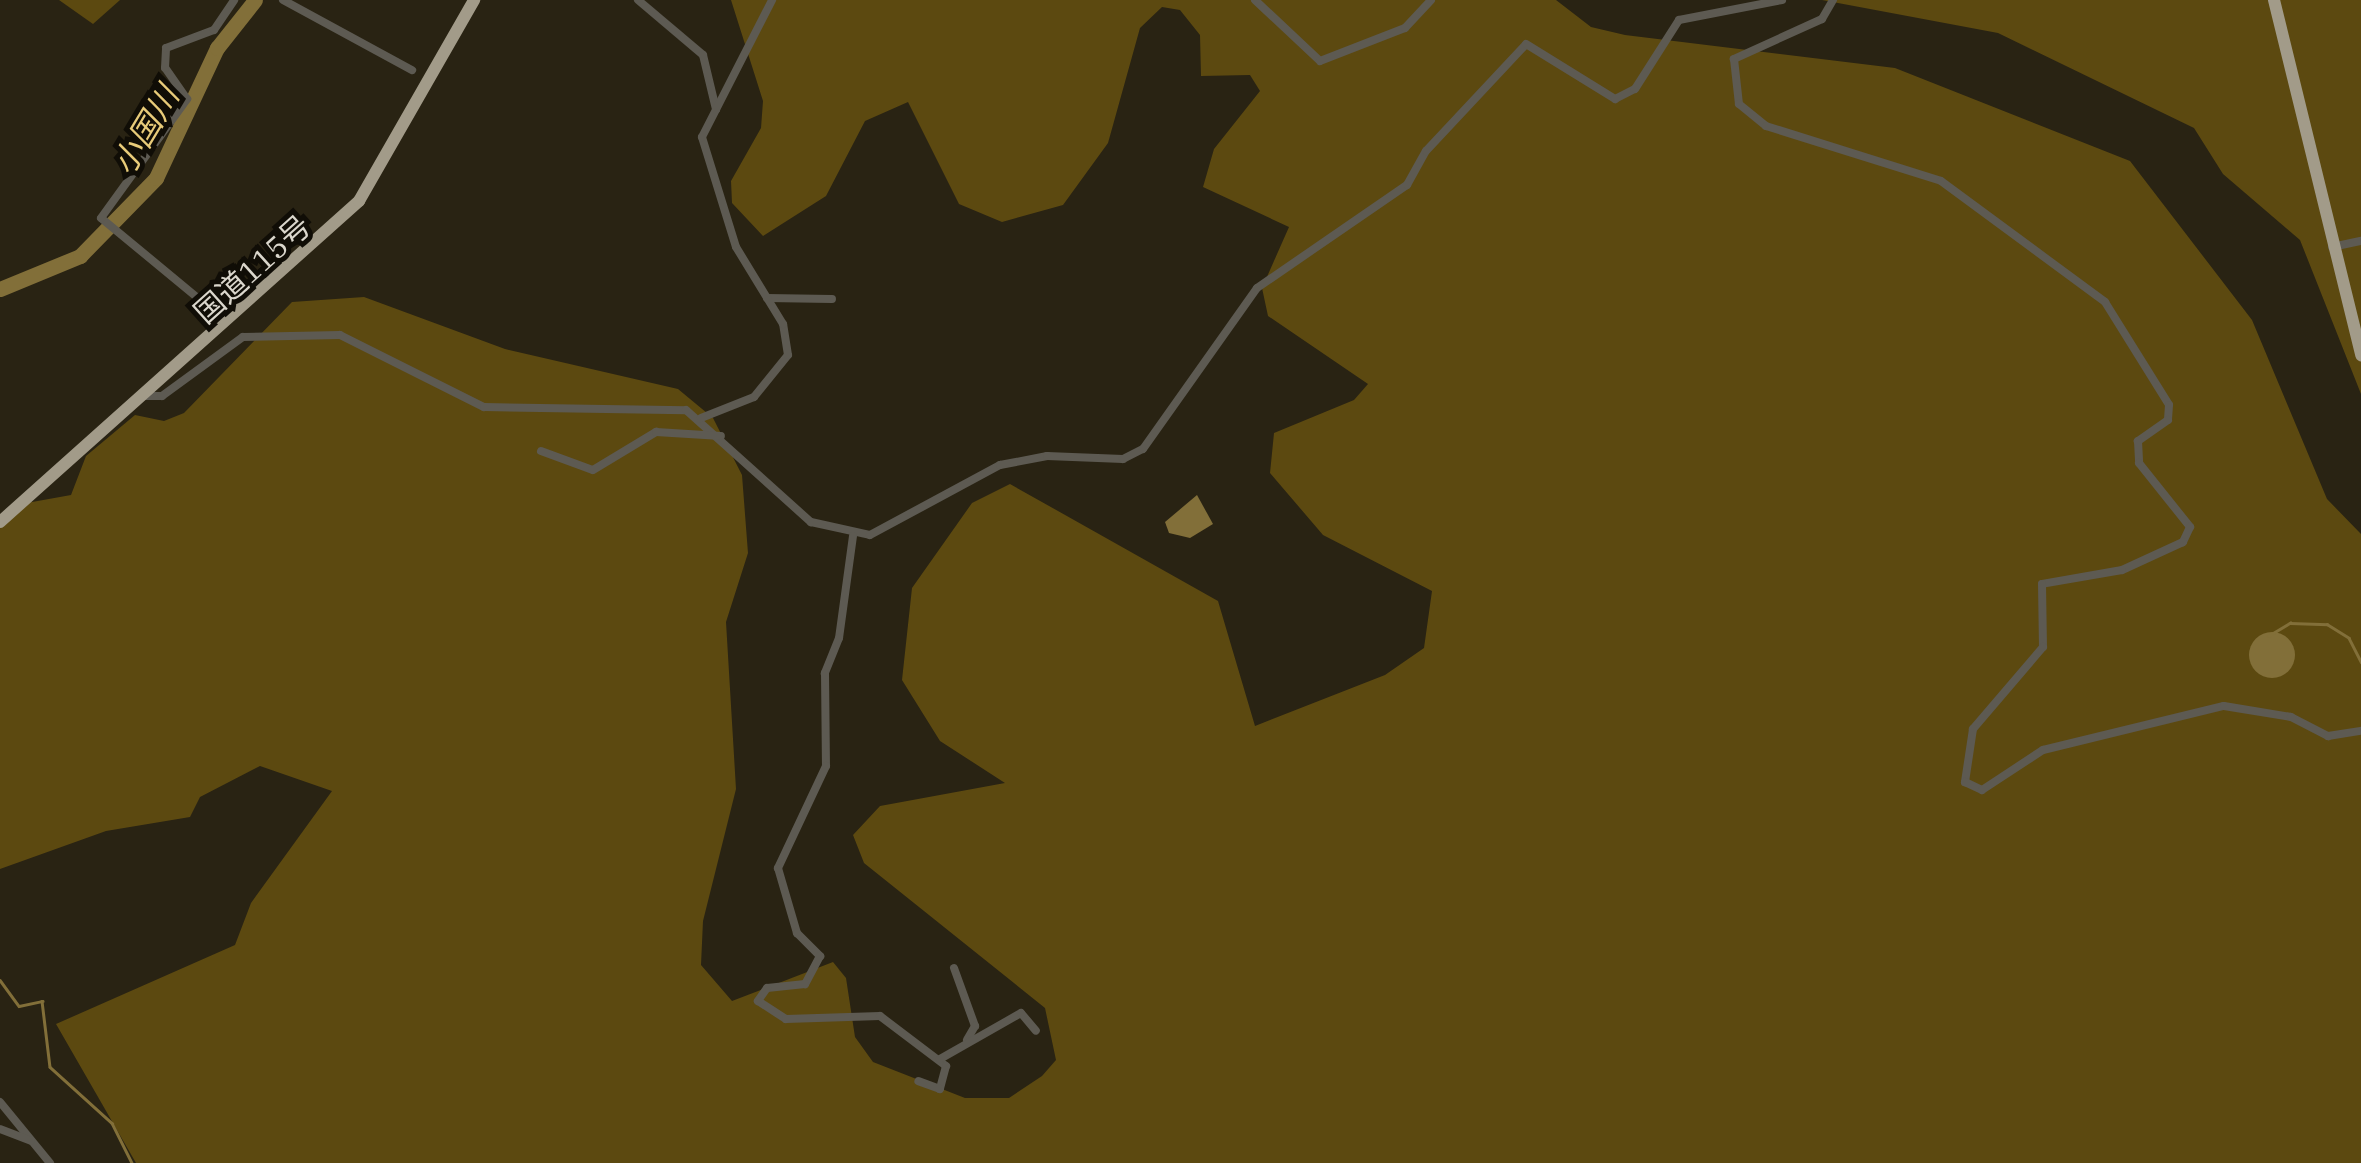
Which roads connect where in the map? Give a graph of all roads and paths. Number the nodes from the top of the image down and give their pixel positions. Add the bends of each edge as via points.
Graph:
1 (234, 0) edge
2 (283, 0) edge
3 (474, 0) edge
4 (638, 0) edge
5 (772, 0) edge
6 (1255, 0) edge
7 (1431, 0) edge
8 (1782, 0) edge
9 (1833, 0) edge
10 (2274, 0) edge
11 (412, 70) dead end
12 (716, 109) junction
13 (2361, 241) edge
14 (2332, 247) junction
15 (768, 298) junction
16 (199, 299) dead end
17 (832, 299) dead end
18 (2361, 355) edge
19 (145, 396) junction
20 (701, 418) junction
21 (722, 436) junction
22 (541, 451) dead end
23 (0, 522) edge
24 (853, 536) junction
25 (2361, 731) edge
26 (954, 968) dead end
27 (1036, 1032) dead end
28 (967, 1040) junction
29 (940, 1059) junction
30 (918, 1081) dead end
31 (0, 1102) edge
32 (0, 1129) edge
33 (31, 1141) junction
34 (50, 1163) edge

1 - 16 street via 214,30 166,48 165,68 187,99 101,218
2 - 11 street
3 - 19 highway, 国道115号 via 359,201
4 - 12 street via 702,55
5 - 12 street
6 - 7 street via 1324,61 1405,28
8 - 24 street via 1679,20 1621,98 1526,44 1426,151 1406,185 1257,288 1137,454 1000,465 890,527
9 - 25 street via 1822,19 1734,59 1738,104 1766,126 1940,181 2105,302 2168,404 2168,420 2138,442 2139,463 2190,527 2183,542 2131,567 2038,589 2044,647 1973,729 1965,782 1982,790 2042,750 2224,706 2291,717 2338,738
10 - 14 highway
12 - 15 street via 702,138 736,246
13 - 14 street
14 - 18 highway
15 - 17 street
15 - 20 street via 787,338 782,368 754,397
19 - 20 street via 162,396 243,337 298,331 368,344 484,407 659,406
19 - 23 highway, 国道115号
20 - 21 street
21 - 22 street via 656,432 593,470
21 - 24 street via 810,522
24 - 29 street via 839,638 824,673 824,772 778,868 797,933 820,956 805,984 766,988 758,1002 786,1019 876,1014
26 - 28 street via 975,1026
27 - 28 street via 1021,1012
28 - 29 street
29 - 30 street via 944,1086 927,1091
31 - 33 street
32 - 33 street
33 - 34 street

